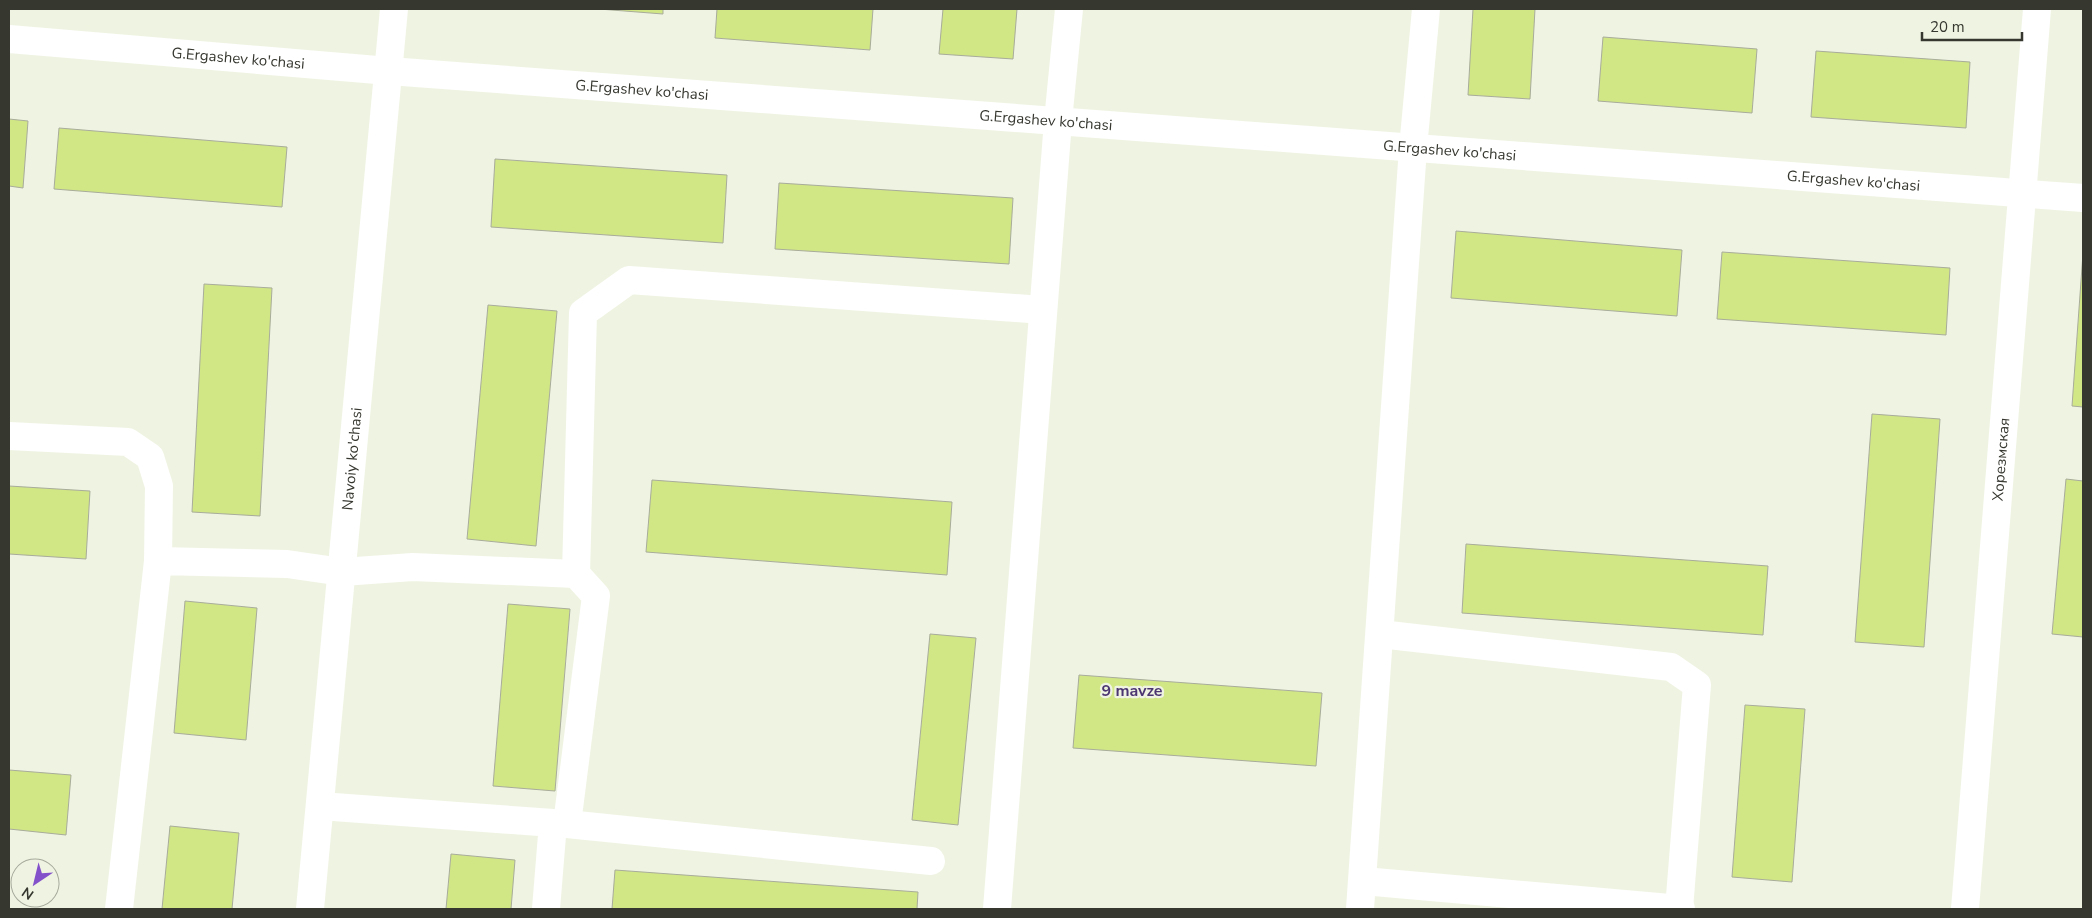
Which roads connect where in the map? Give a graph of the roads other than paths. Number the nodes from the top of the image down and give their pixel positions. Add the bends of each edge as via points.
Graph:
1 (394, 9) edge
2 (1069, 9) edge
3 (1426, 9) edge
4 (2037, 9) edge
5 (9, 39) edge
6 (389, 71) junction
7 (1058, 121) junction
8 (1413, 148) junction
9 (2022, 194) junction
10 (2083, 198) edge
11 (1043, 310) junction
12 (9, 436) edge
13 (158, 561) junction
14 (342, 572) junction
15 (576, 574) junction
16 (1380, 634) junction
17 (320, 806) junction
18 (560, 824) junction
19 (931, 861) dead end
20 (1363, 881) junction
21 (119, 909) edge
22 (310, 909) edge
23 (546, 909) edge
24 (997, 909) edge
25 (1360, 909) edge
26 (1680, 909) edge
27 (1965, 909) edge

1 - 6 street, Navoiy ko'chasi
2 - 7 street
3 - 8 street
4 - 9 street, Хорезмская
5 - 6 street, G.Ergashev ko'chasi
6 - 7 street, G.Ergashev ko'chasi
6 - 14 street, Navoiy ko'chasi
7 - 8 street, G.Ergashev ko'chasi
7 - 11 street
8 - 9 street, G.Ergashev ko'chasi
8 - 16 street
9 - 10 street, G.Ergashev ko'chasi
9 - 27 street, Хорезмская
11 - 15 street via 629,280 583,313
11 - 24 street
12 - 13 street via 128,442 150,456 159,486
13 - 14 street via 287,564
13 - 21 street
14 - 15 street via 413,567
14 - 17 street, Navoiy ko'chasi
15 - 18 street via 596,596
16 - 20 street
16 - 26 street via 1672,667 1697,685
17 - 18 street
17 - 22 street, Navoiy ko'chasi
18 - 19 street
18 - 23 street
20 - 25 street
20 - 26 street

